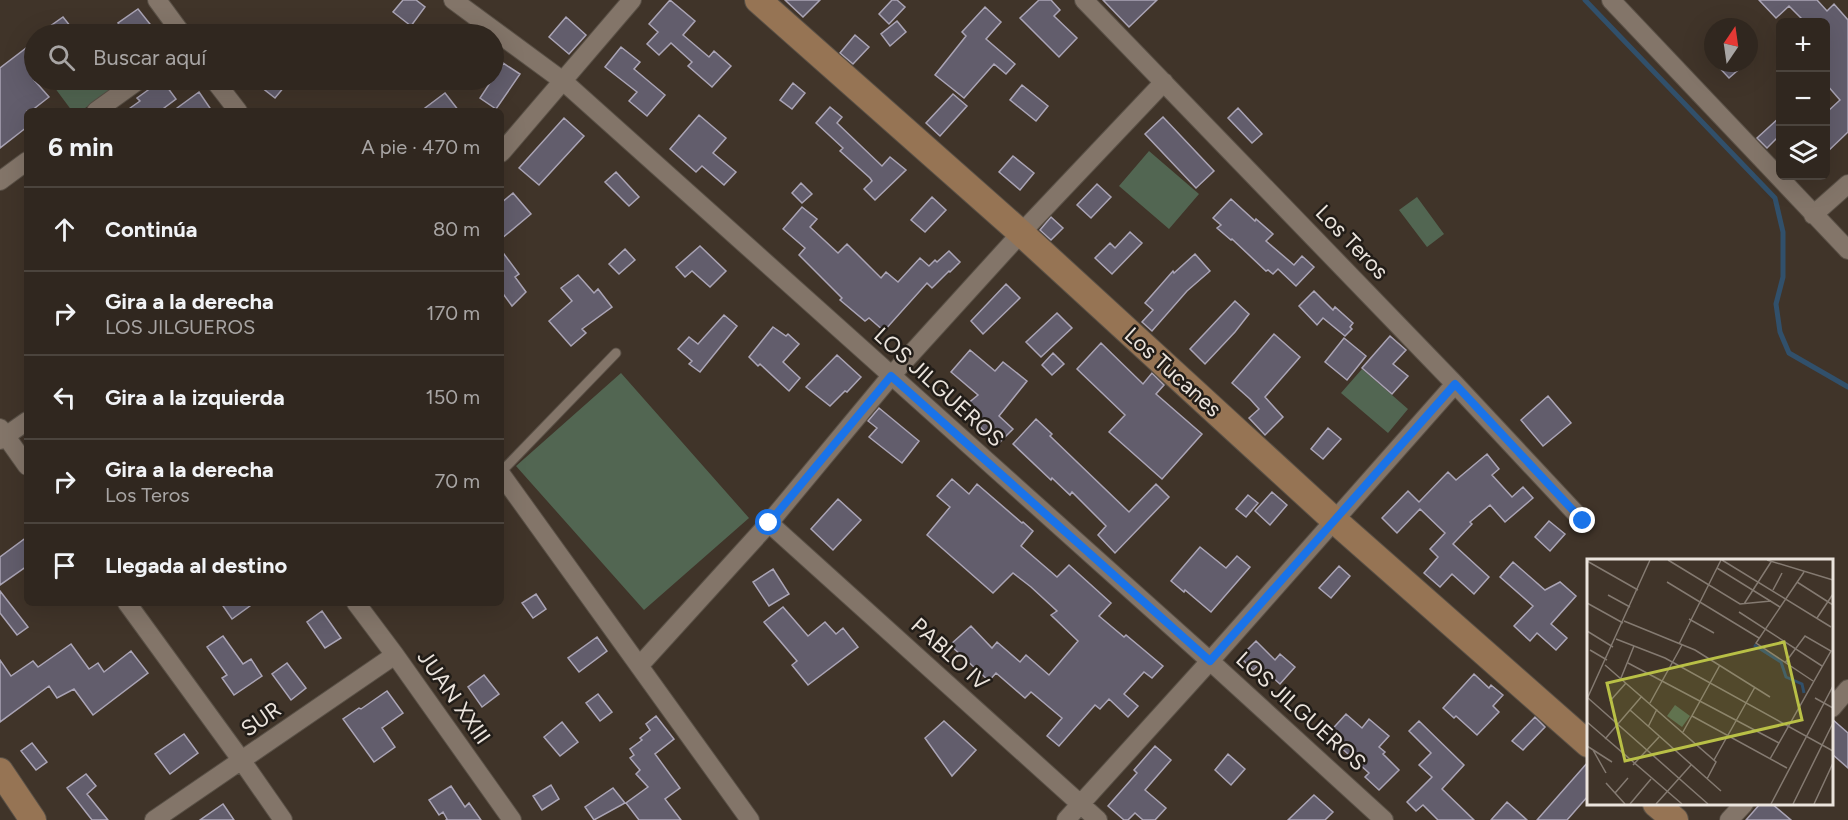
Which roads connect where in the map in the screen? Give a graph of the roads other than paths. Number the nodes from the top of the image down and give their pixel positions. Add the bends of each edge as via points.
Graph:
1 (158, 0) edge
2 (453, 0) edge
3 (632, 0) edge
4 (758, 0) edge
5 (1084, 0) edge
6 (1611, 0) edge
7 (175, 24) edge
8 (486, 24) edge
9 (504, 38) edge
10 (563, 81) junction
11 (1164, 82) junction
12 (125, 90) edge
13 (222, 90) edge
14 (100, 108) edge
15 (236, 108) edge
16 (504, 150) edge
17 (24, 163) edge
18 (0, 181) edge
19 (1848, 184) edge
20 (1813, 215) junction
21 (1021, 233) junction
22 (1848, 250) edge
23 (616, 353) dead end
24 (891, 376) junction
25 (1455, 384) junction
26 (24, 423) edge
27 (2, 435) edge
28 (24, 462) edge
29 (504, 470) edge
30 (504, 477) edge
31 (1334, 520) junction
32 (1583, 521) dead end
33 (769, 523) junction
34 (129, 606) edge
35 (358, 606) edge
36 (395, 655) junction
37 (1210, 661) junction
38 (640, 665) junction
39 (1848, 689) edge
40 (1833, 707) edge
41 (1587, 743) edge
42 (242, 761) junction
43 (0, 771) edge
44 (1080, 804) junction
45 (1657, 805) edge
46 (1743, 805) edge
47 (33, 820) edge
48 (154, 820) edge
49 (283, 820) edge
50 (512, 820) edge
51 (750, 820) edge
52 (1066, 820) edge
53 (1098, 820) edge
54 (1384, 820) edge
55 (1675, 820) edge
56 (1729, 820) edge

1 - 7 street
2 - 8 street, LOS JILGUEROS
3 - 10 street
4 - 21 street, Los Tucanes
5 - 11 street, Los Teros
6 - 20 street
9 - 10 street, LOS JILGUEROS
10 - 16 street
10 - 24 street, LOS JILGUEROS
11 - 21 street
11 - 25 street, Los Teros
12 - 14 street
13 - 15 street
17 - 18 street
19 - 20 street
20 - 22 street
21 - 24 street
21 - 31 street, Los Tucanes
23 - 29 lane
24 - 33 street
24 - 37 street, LOS JILGUEROS
25 - 31 street
25 - 32 street, Los Teros
26 - 27 street
27 - 28 street
30 - 38 street
31 - 37 street
31 - 41 street, Los Tucanes
33 - 38 street
33 - 44 street, PABLO IV
34 - 42 street
35 - 36 street, JUAN XXIII
36 - 42 street, SUR
36 - 50 street, JUAN XXIII
37 - 44 street
37 - 54 street, LOS JILGUEROS
38 - 51 street
39 - 40 street
42 - 48 street, SUR
42 - 49 street
43 - 47 street
44 - 52 street
44 - 53 street, PABLO IV
45 - 55 street
46 - 56 street

